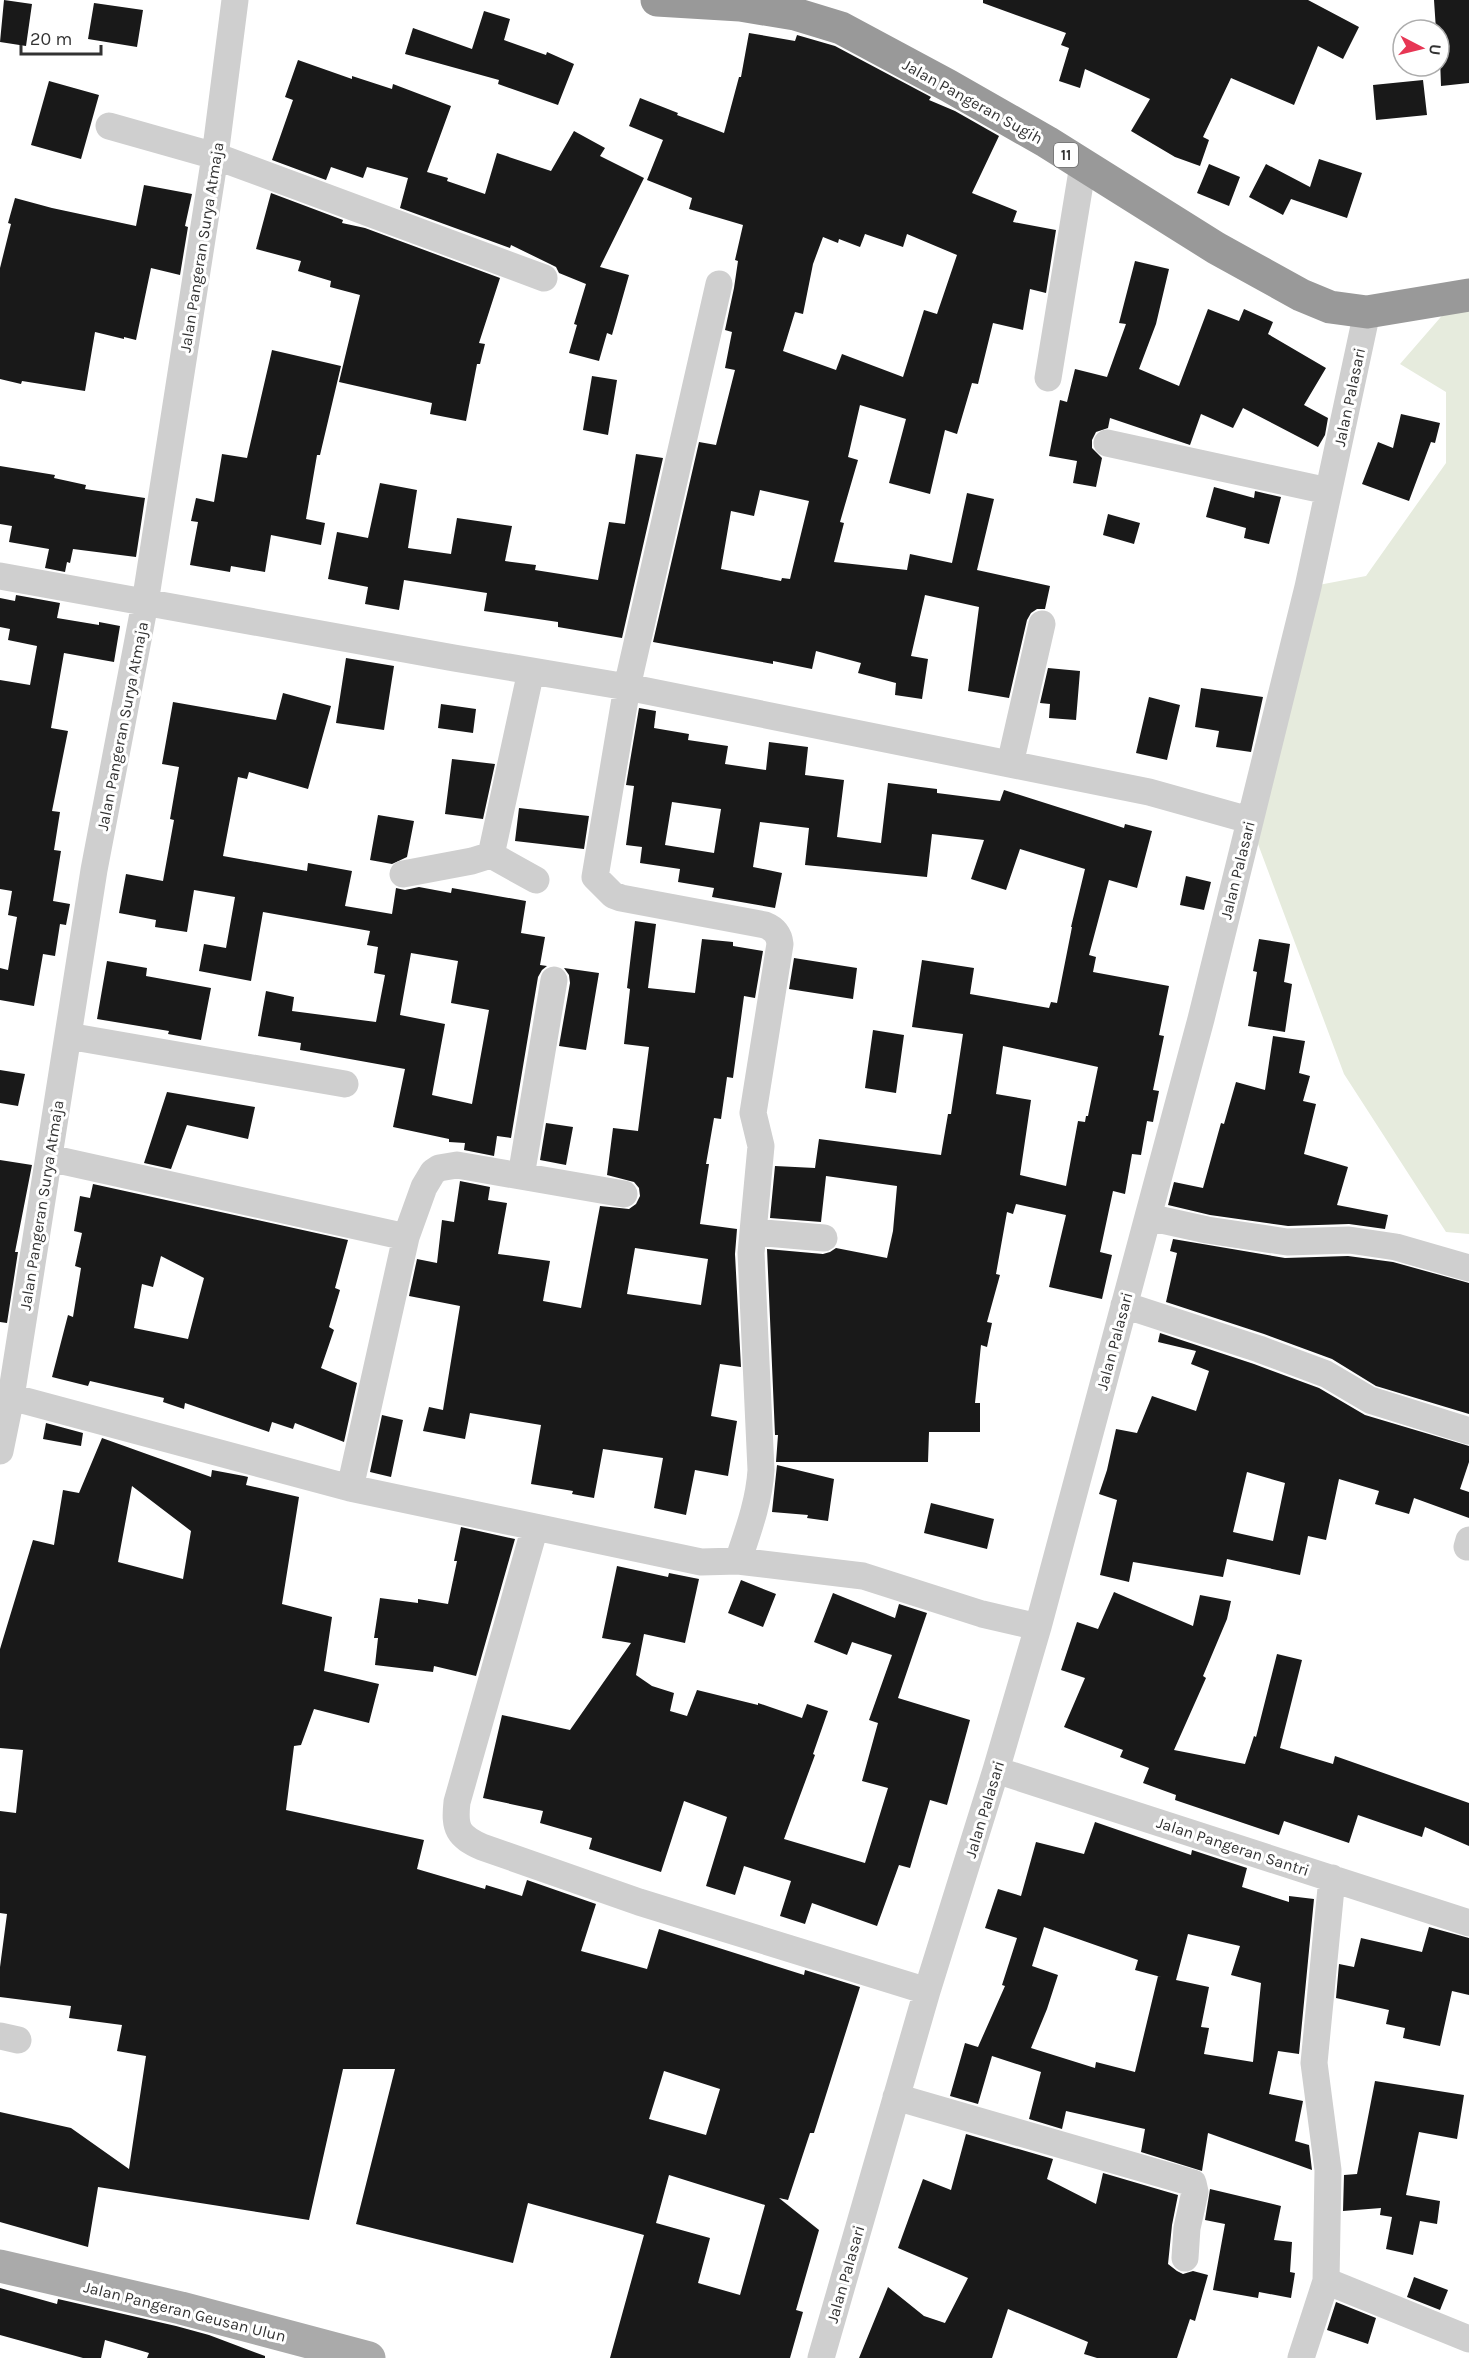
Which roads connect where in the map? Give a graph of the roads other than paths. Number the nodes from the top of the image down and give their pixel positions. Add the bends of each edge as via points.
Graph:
1 (235, 0) edge
2 (674, 0) edge
3 (109, 126) dead end
4 (215, 156) junction
5 (1083, 165) junction
6 (544, 278) dead end
7 (719, 284) dead end
8 (1469, 295) edge
9 (1367, 312) junction
10 (1047, 378) dead end
11 (1107, 443) dead end
12 (1328, 491) junction
13 (0, 576) edge
14 (145, 603) junction
15 (1042, 624) dead end
16 (531, 671) junction
17 (627, 687) junction
18 (1010, 764) junction
19 (1249, 820) junction
20 (491, 855) junction
21 (403, 874) dead end
22 (536, 880) dead end
23 (554, 980) dead end
24 (68, 1036) junction
25 (345, 1084) dead end
26 (49, 1158) junction
27 (521, 1176) junction
28 (624, 1194) dead end
29 (1148, 1217) junction
30 (753, 1232) junction
31 (406, 1237) junction
32 (824, 1238) dead end
33 (1469, 1268) edge
34 (1124, 1305) junction
35 (11, 1397) junction
36 (1469, 1431) edge
37 (0, 1451) edge
38 (350, 1488) junction
39 (535, 1527) junction
40 (738, 1561) junction
41 (1038, 1627) junction
42 (996, 1770) junction
43 (1332, 1878) junction
44 (1469, 1923) edge
45 (927, 1991) junction
46 (896, 2097) junction
47 (1185, 2258) dead end
48 (0, 2266) edge
49 (1326, 2281) junction
50 (1469, 2338) edge
51 (369, 2358) edge
52 (821, 2358) edge
53 (1301, 2358) edge

1 - 4 street, Jalan Pangeran Surya Atmaja
2 - 5 highway, Jalan Pangeran Sugih / 11 via 795,14 841,28
3 - 4 street
4 - 6 street
4 - 14 street, Jalan Pangeran Surya Atmaja
5 - 9 highway, Jalan Pangeran Sugih / 11 via 1216,248 1301,295 1330,307
5 - 10 street
7 - 17 street
8 - 9 highway, Jalan Pangeran Sugih / 11
9 - 12 street, Jalan Palasari
11 - 12 street
12 - 19 street, Jalan Palasari
13 - 14 street
14 - 16 street
14 - 24 street, Jalan Pangeran Surya Atmaja via 94,870
15 - 18 street
16 - 17 street
16 - 20 street
17 - 18 street
17 - 30 street via 595,877 621,898 765,925 772,927 779,937 753,1106 761,1146
18 - 19 street via 1149,792
19 - 29 street, Jalan Palasari
20 - 21 street
20 - 22 street
23 - 27 street
24 - 25 street
24 - 26 street, Jalan Pangeran Surya Atmaja
26 - 31 street
26 - 35 street, Jalan Pangeran Surya Atmaja
27 - 28 street
27 - 31 street via 457,1165 439,1167 424,1186
29 - 33 street via 1287,1242 1349,1240 1395,1247
29 - 34 street, Jalan Palasari
30 - 32 street
30 - 40 street via 761,1470 755,1510
31 - 38 street
34 - 36 street via 1259,1349 1326,1374 1371,1400
34 - 41 street, Jalan Palasari
35 - 37 street, Jalan Pangeran Surya Atmaja
35 - 38 street
38 - 39 street
39 - 40 street via 701,1562
39 - 45 street via 457,1802 458,1831 482,1847 639,1902
40 - 41 street via 863,1576 982,1614
41 - 42 street, Jalan Palasari
42 - 43 street, Jalan Pangeran Santri
42 - 45 street, Jalan Palasari
43 - 44 street, Jalan Pangeran Santri
43 - 49 street via 1314,2063 1328,2170
45 - 46 street, Jalan Palasari
46 - 47 street via 1193,2183
46 - 52 street, Jalan Palasari
48 - 51 main road, Jalan Pangeran Geusan Ulun via 181,2308
49 - 50 street
49 - 53 street

